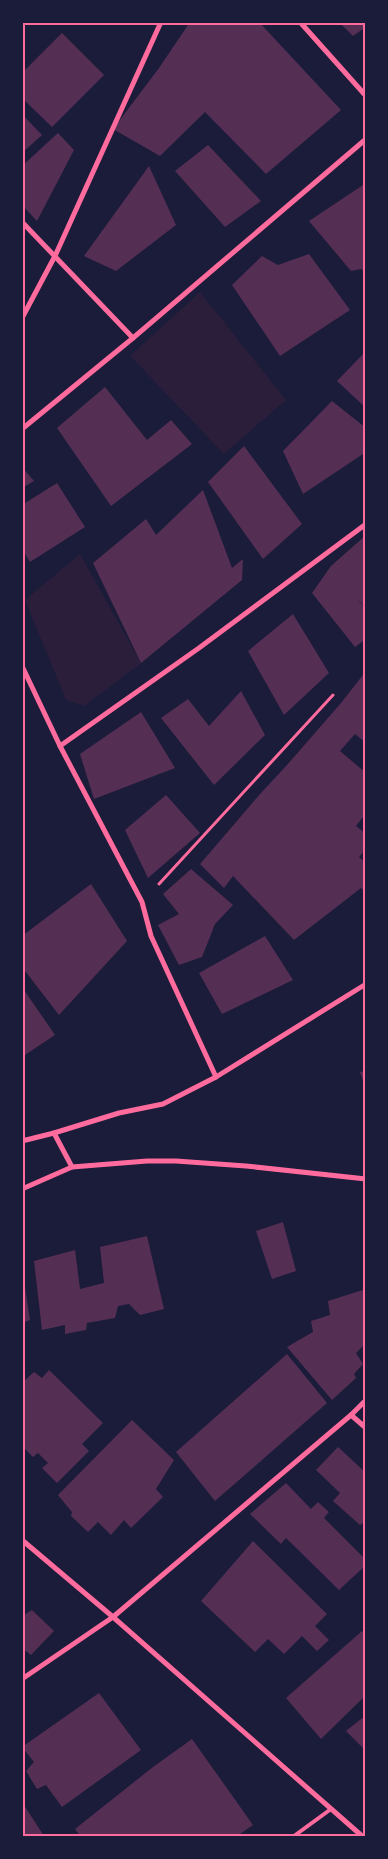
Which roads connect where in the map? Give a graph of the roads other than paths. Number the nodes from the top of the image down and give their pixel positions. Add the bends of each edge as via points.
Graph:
1 (161, 22) edge
2 (300, 22) edge
3 (366, 96) edge
4 (366, 139) edge
5 (22, 222) edge
6 (55, 256) junction
7 (22, 318) edge
8 (132, 338) junction
9 (22, 429) edge
10 (366, 524) edge
11 (22, 666) edge
12 (60, 746) junction
13 (366, 984) edge
14 (216, 1077) junction
15 (54, 1134) junction
16 (22, 1141) edge
17 (72, 1167) junction
18 (366, 1179) edge
19 (22, 1190) edge
20 (366, 1400) edge
21 (351, 1415) junction
22 (366, 1428) edge
23 (22, 1540) edge
24 (113, 1617) junction
25 (22, 1679) edge
26 (331, 1809) junction
27 (294, 1836) edge
28 (362, 1836) edge

1 - 6 street
2 - 3 street
4 - 8 street
5 - 6 street
6 - 7 street
6 - 8 street
8 - 9 street
10 - 12 street
11 - 12 street
12 - 14 street via 142,902 152,936
13 - 14 street
14 - 15 street via 163,1104 120,1113
15 - 16 street
15 - 17 street
17 - 18 street via 176,1161
17 - 19 street
20 - 21 street
21 - 22 street
21 - 24 street
23 - 24 street
24 - 25 street
24 - 26 street
26 - 27 lane
26 - 28 street

